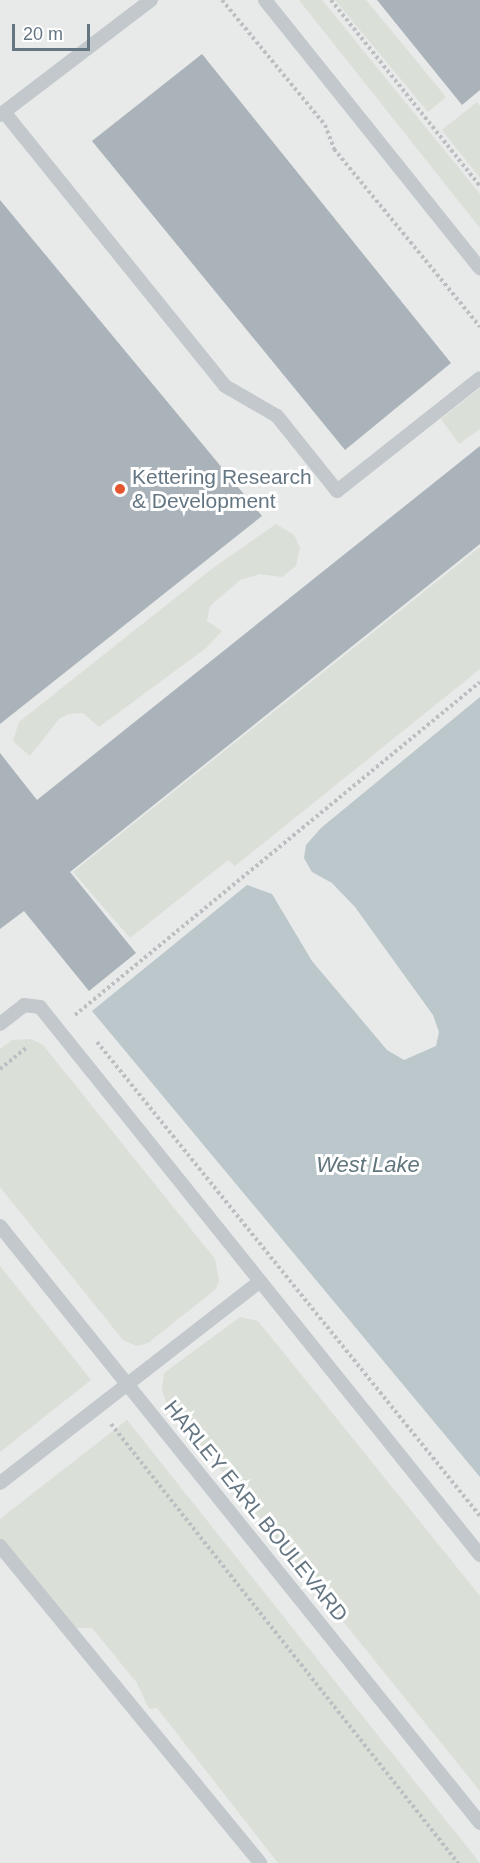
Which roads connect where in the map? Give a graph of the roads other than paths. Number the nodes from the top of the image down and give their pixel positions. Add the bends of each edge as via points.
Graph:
1 (151, 0) edge
2 (265, 0) edge
3 (2, 113) edge
4 (480, 268) edge
5 (480, 378) edge
6 (0, 1024) edge
7 (0, 1226) edge
8 (259, 1282) junction
9 (128, 1386) junction
10 (0, 1483) edge
11 (0, 1546) edge
12 (480, 1555) edge
13 (480, 1823) edge
14 (260, 1863) edge

1 - 3 lane
2 - 4 lane
3 - 5 lane via 225,386 277,416 337,491
6 - 8 lane via 24,1005 40,1007
7 - 9 lane, HARLEY EARL BOULEVARD
8 - 9 lane
8 - 12 lane
9 - 10 lane
9 - 13 lane, HARLEY EARL BOULEVARD
11 - 14 lane

